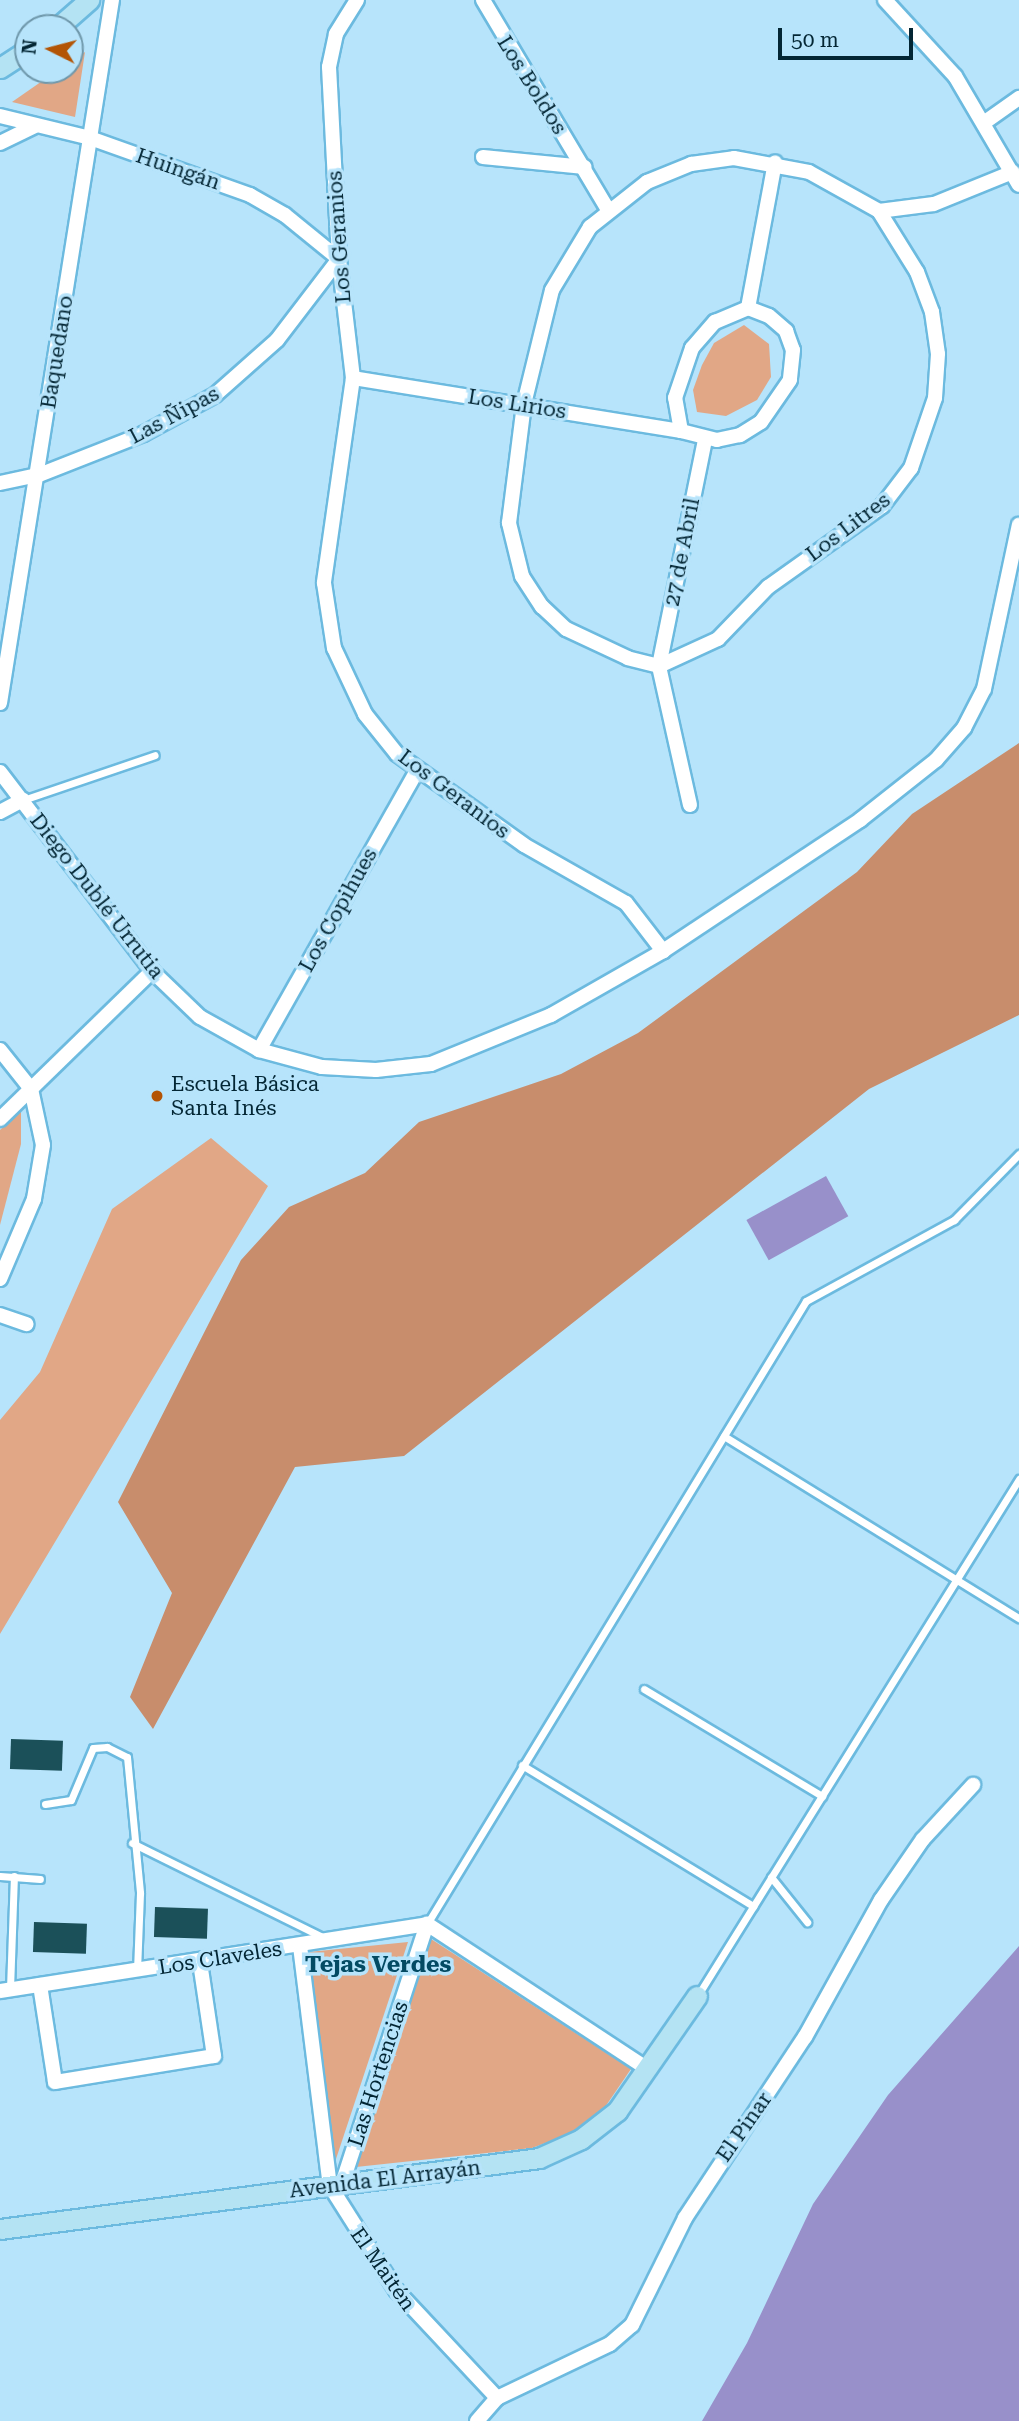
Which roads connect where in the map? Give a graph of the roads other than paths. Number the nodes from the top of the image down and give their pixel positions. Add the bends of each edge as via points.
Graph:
1 (89, 0) edge
2 (112, 0) edge
3 (357, 0) edge
4 (483, 0) edge
5 (885, 0) edge
6 (73, 14) edge
7 (1019, 98) edge
8 (0, 116) edge
9 (985, 122) junction
10 (35, 126) junction
11 (90, 138) junction
12 (0, 143) edge
13 (483, 157) dead end
14 (775, 162) junction
15 (584, 167) junction
16 (1016, 178) edge
17 (607, 208) junction
18 (879, 211) junction
19 (339, 259) junction
20 (748, 308) junction
21 (353, 378) junction
22 (524, 404) junction
23 (681, 431) junction
24 (705, 439) junction
25 (39, 475) junction
26 (0, 483) edge
27 (1019, 525) edge
28 (659, 666) junction
29 (0, 703) edge
30 (155, 755) dead end
31 (417, 771) junction
32 (0, 772) edge
33 (23, 800) junction
34 (690, 805) dead end
35 (0, 812) edge
36 (663, 951) junction
37 (152, 971) junction
38 (0, 1050) edge
39 (259, 1050) junction
40 (31, 1089) junction
41 (0, 1119) edge
42 (1019, 1154) edge
43 (0, 1279) edge
44 (0, 1315) edge
45 (26, 1324) dead end
46 (724, 1436) junction
47 (1019, 1479) edge
48 (958, 1580) junction
49 (1019, 1618) edge
50 (644, 1689) dead end
51 (522, 1765) junction
52 (973, 1785) dead end
53 (822, 1796) junction
54 (44, 1804) dead end
55 (132, 1843) junction
56 (0, 1876) edge
57 (14, 1876) junction
58 (771, 1877) junction
59 (40, 1879) dead end
60 (754, 1906) junction
61 (807, 1922) dead end
62 (427, 1924) junction
63 (329, 1941) junction
64 (300, 1946) junction
65 (200, 1962) junction
66 (137, 1971) junction
67 (40, 1985) junction
68 (5, 1990) edge
69 (697, 1996) joint
70 (648, 2069) junction
71 (336, 2185) junction
72 (0, 2229) edge
73 (497, 2398) junction
74 (477, 2421) edge

1 - 6 street
2 - 11 street, Baquedano
3 - 19 street, Los Geranios via 336,34 329,67
4 - 15 street, Los Boldos
5 - 9 street via 935,49
7 - 9 street
8 - 10 street, Huingán
9 - 16 street
10 - 11 street, Huingán
10 - 12 street
11 - 19 street, Huingán via 250,195 285,215
11 - 25 street, Baquedano
13 - 15 street, Los Boldos
14 - 17 street, Los Litres via 734,158 691,164 647,182
14 - 18 street, Los Litres via 837,184
14 - 20 street
15 - 17 street, Los Boldos
16 - 18 street via 934,204
17 - 22 street, Los Litres via 575,246 552,290
18 - 28 street, Los Litres via 917,272 937,333 935,398 911,468 882,506 768,587 718,639
19 - 21 street, Los Geranios
19 - 25 street, Las Ñipas via 277,340 215,395 168,423
20 - 23 street via 715,322 692,348 675,398
20 - 24 street via 769,316 786,331 793,350 790,380 751,429 729,438
21 - 22 street, Los Lirios
21 - 31 street, Los Geranios via 324,583 329,626 341,668 365,714
22 - 23 street, Los Lirios
22 - 28 street, Los Litres via 509,523 522,576 542,607 566,629 628,659
23 - 24 street
24 - 28 street, 27 de Abril
25 - 26 street, Las Ñipas
25 - 29 street, Baquedano
27 - 36 street via 1007,562 990,674 975,709 951,745 860,820
28 - 34 street
30 - 33 lane
31 - 36 street, Los Geranios via 524,845 626,903
31 - 39 street, Los Copihues
32 - 33 street, Diego Dublé Urrutia
33 - 35 street
33 - 37 street, Diego Dublé Urrutia
36 - 39 street, Diego Dublé Urrutia via 551,1014 430,1064 348,1070
37 - 39 street, Diego Dublé Urrutia via 200,1017
37 - 40 street
38 - 40 street
40 - 41 street
40 - 43 street via 42,1126 39,1181
42 - 46 lane via 954,1220 806,1301
44 - 45 street
46 - 48 lane
46 - 51 lane
47 - 48 lane
48 - 49 lane
48 - 53 lane
50 - 53 lane
51 - 60 lane
51 - 62 lane
52 - 73 street, El Pinar via 894,1879 805,2037 685,2218 632,2325 610,2344
53 - 58 lane
54 - 55 lane via 71,1800 85,1759 93,1748 107,1747 128,1757
55 - 63 lane
55 - 66 lane via 140,1893
56 - 57 lane
57 - 59 lane
57 - 68 lane
58 - 60 lane
58 - 61 lane
60 - 69 lane
62 - 63 street, Los Claveles
62 - 70 street
62 - 71 street, Las Hortencias
63 - 64 street, Los Claveles
64 - 65 street, Los Claveles
64 - 71 street, El Maitén
65 - 66 street, Los Claveles
65 - 67 street via 214,2056 55,2082
66 - 67 street, Los Claveles
67 - 68 street, Los Claveles
69 - 70 street, Avenida El Arrayán
70 - 71 street, Avenida El Arrayán via 617,2111 561,2150 517,2163
71 - 72 street, Avenida El Arrayán
71 - 73 street, El Maitén via 396,2290
73 - 74 street, El Pinar

